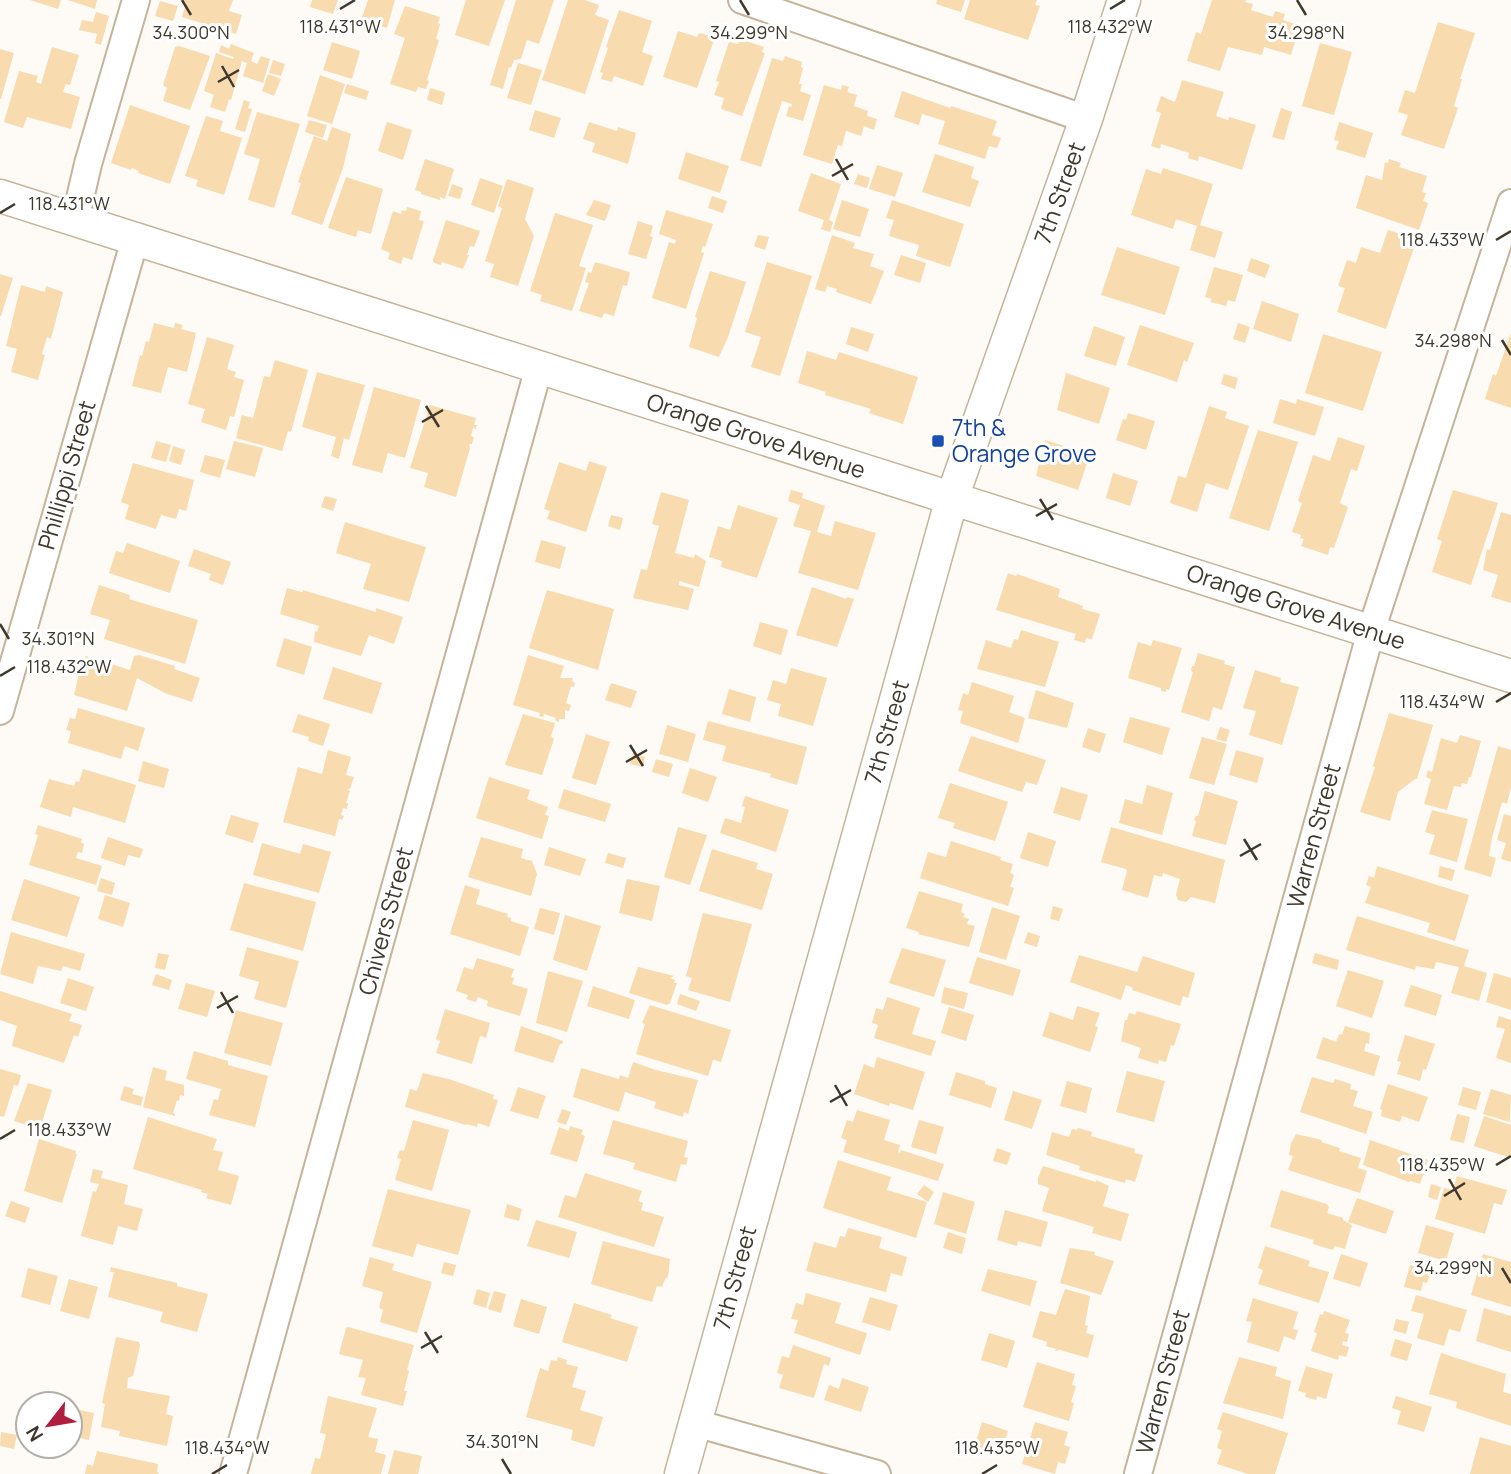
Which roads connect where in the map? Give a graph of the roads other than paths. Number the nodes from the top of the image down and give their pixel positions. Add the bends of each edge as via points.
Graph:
1 (136, 0) edge
2 (742, 0) edge
3 (1124, 0) edge
4 (1086, 119) junction
5 (0, 196) edge
6 (1511, 203) edge
7 (75, 220) junction
8 (1506, 234) edge
9 (135, 239) junction
10 (539, 367) junction
11 (952, 498) junction
12 (1371, 631) junction
13 (1511, 676) edge
14 (0, 711) edge
15 (695, 1423) junction
16 (233, 1474) edge
17 (681, 1474) edge
18 (877, 1474) edge
19 (1138, 1474) edge

1 - 7 street
2 - 4 street
3 - 4 street, 7th Street
4 - 11 street, 7th Street
5 - 7 street, Orange Grove Avenue
6 - 8 street, Warren Street
7 - 9 street, Orange Grove Avenue
8 - 12 street, Warren Street
9 - 10 street, Orange Grove Avenue
9 - 14 street, Phillippi Street
10 - 11 street, Orange Grove Avenue
10 - 16 street, Chivers Street
11 - 12 street, Orange Grove Avenue
11 - 15 street, 7th Street
12 - 13 street, Orange Grove Avenue
12 - 19 street, Warren Street
15 - 17 street, 7th Street
15 - 18 street

